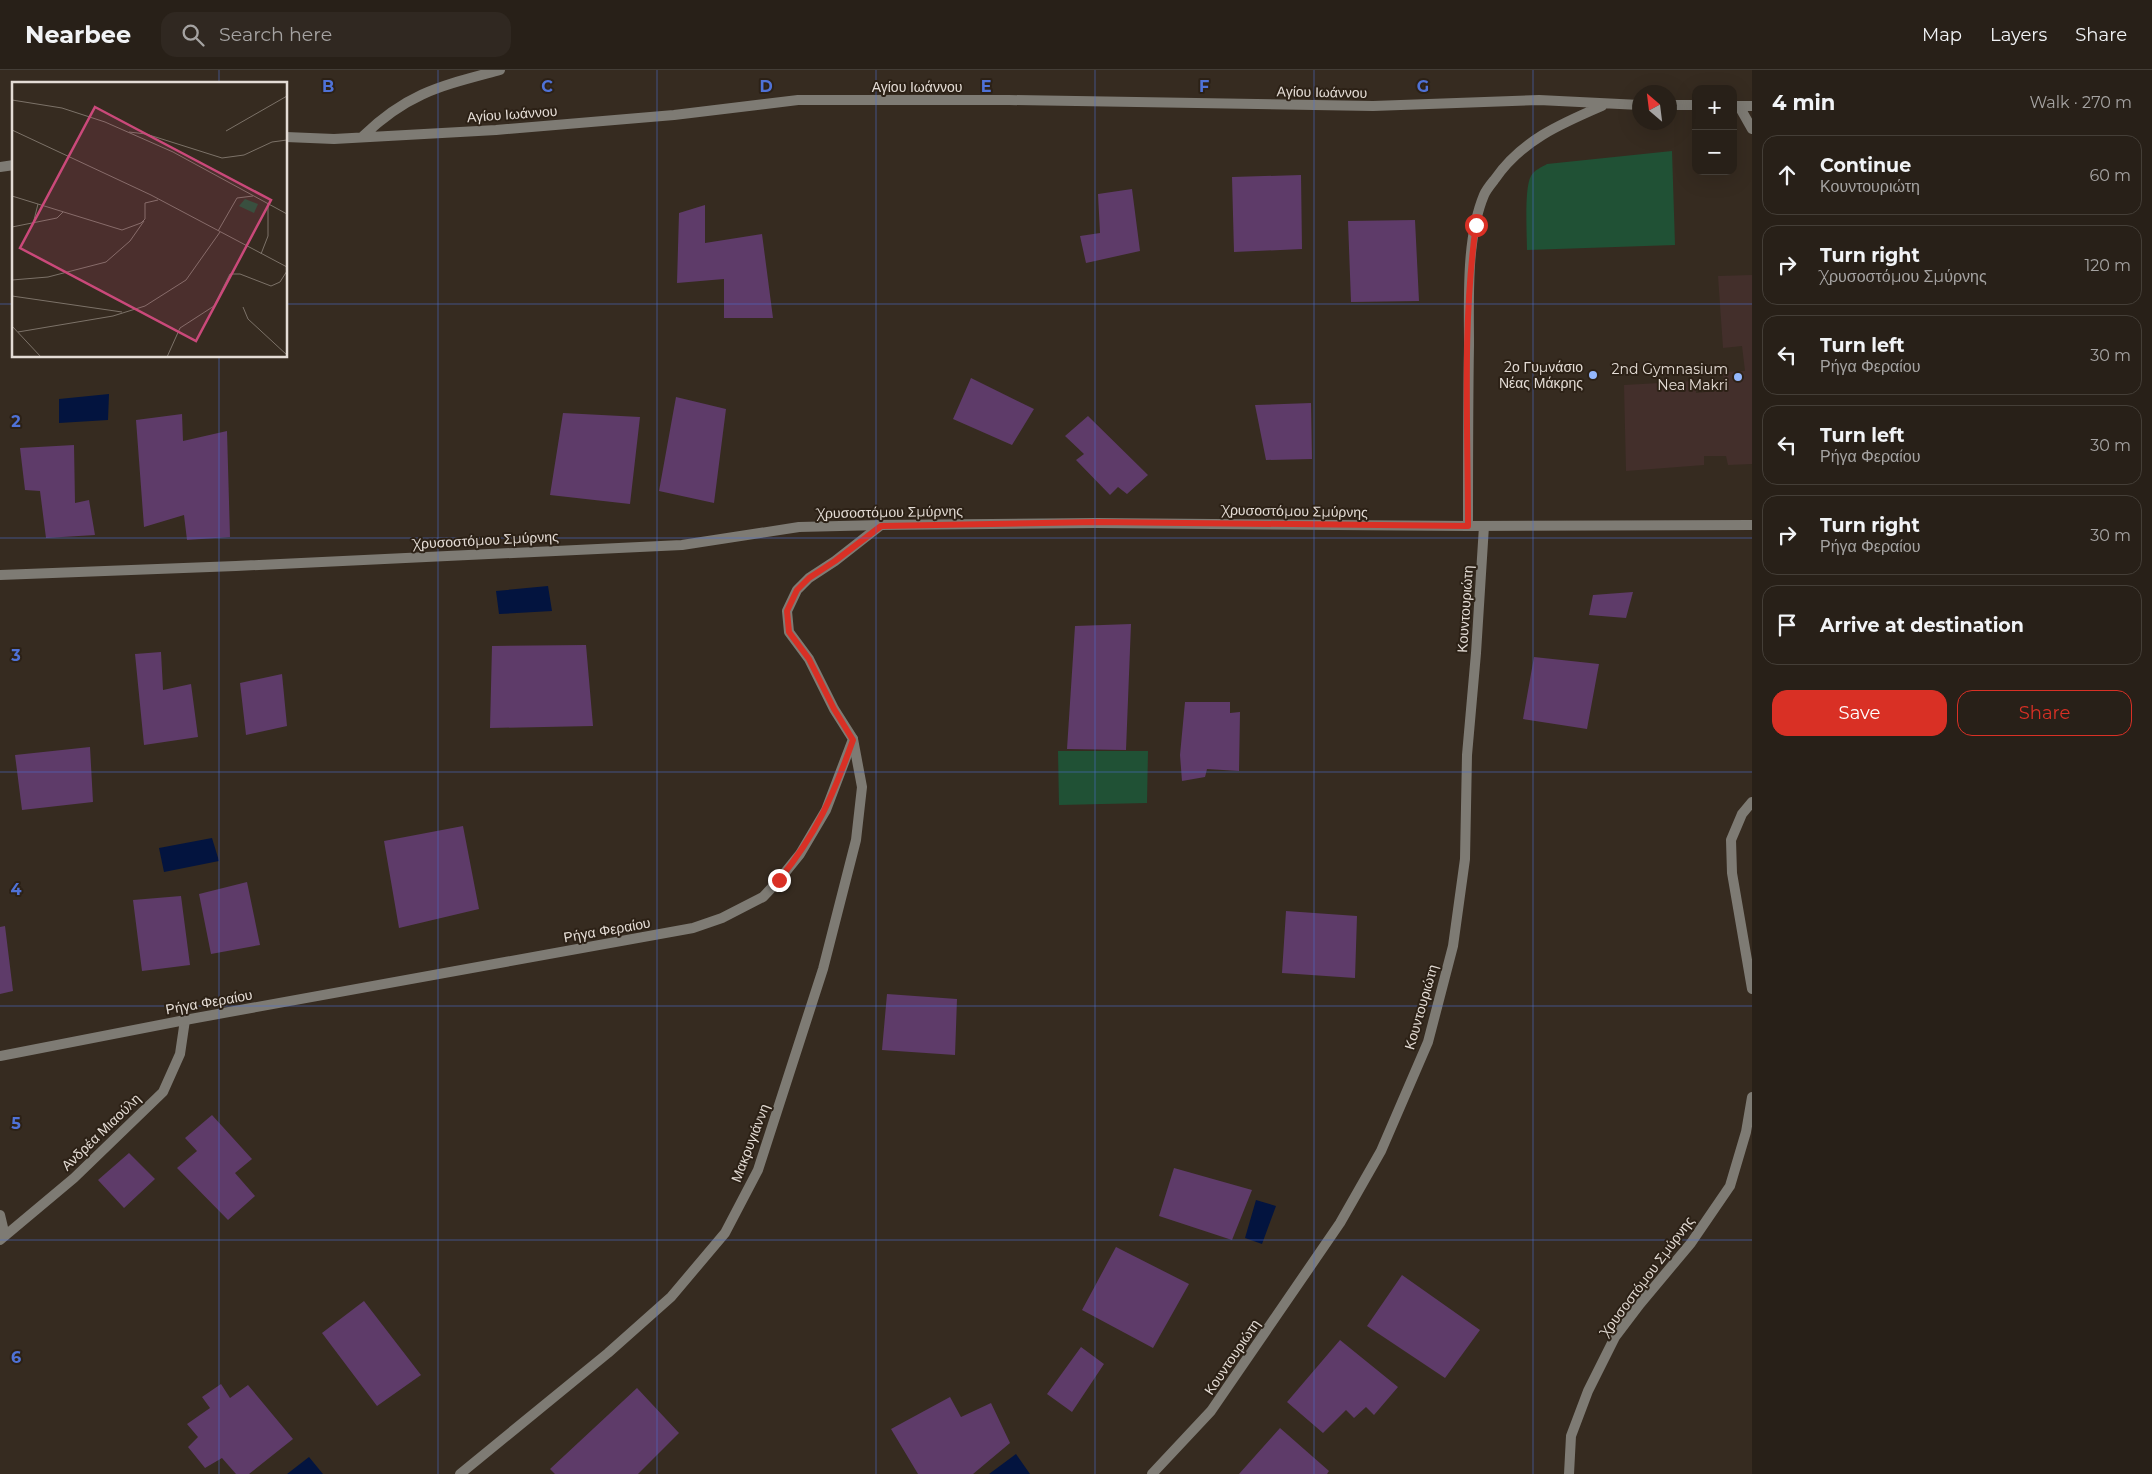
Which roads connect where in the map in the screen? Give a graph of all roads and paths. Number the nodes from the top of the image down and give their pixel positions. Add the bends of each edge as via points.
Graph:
1 (500, 70) edge
2 (1604, 105) junction
3 (1632, 105) edge
4 (1677, 105) edge
5 (1692, 106) edge
6 (1737, 106) edge
7 (1752, 106) edge
8 (1737, 107) edge
9 (1752, 129) edge
10 (363, 136) junction
11 (288, 137) edge
12 (1752, 525) edge
13 (881, 526) junction
14 (1468, 526) junction
15 (1484, 526) junction
16 (0, 575) edge
17 (853, 740) junction
18 (1752, 802) edge
19 (1752, 989) edge
20 (185, 1020) junction
21 (0, 1056) edge
22 (1752, 1097) edge
23 (0, 1215) edge
24 (2, 1238) edge
25 (460, 1474) edge
26 (1152, 1474) edge
27 (1569, 1474) edge

1 - 10 street via 416,96 384,116
2 - 3 street, Αγίου Ιωάννου
2 - 10 street, Αγίου Ιωάννου via 1539,100 1373,106 798,100 674,115 496,130
2 - 14 street via 1554,127 1526,145 1504,166 1484,194 1471,260
4 - 5 street
6 - 7 street
8 - 9 street
10 - 11 street, Αγίου Ιωάννου via 334,139
12 - 15 street, Χρυσοστόμου Σμύρνης
13 - 14 street, Χρυσοστόμου Σμύρνης via 1096,522
13 - 16 street, Χρυσοστόμου Σμύρνης via 799,527 682,545
13 - 17 street via 809,578 797,590 787,611 789,632 809,659
14 - 15 street, Χρυσοστόμου Σμύρνης
15 - 26 street, Κουντουριώτη via 1466,755 1464,859 1453,946 1428,1042 1381,1151 1340,1223 1211,1411
17 - 20 street, Ρήγα Φεραίου via 826,810 800,854 763,897 722,918 693,928
17 - 25 street, Μακρυγιάννη via 862,787 856,840 823,969 758,1170 725,1233 671,1297
18 - 19 street via 1742,814 1731,840 1732,874
20 - 21 street, Ρήγα Φεραίου
20 - 24 street, Ανδρέα Μιαούλη via 180,1054 163,1092 74,1178
22 - 27 street, Χρυσοστόμου Σμύρνης via 1746,1132 1730,1186 1691,1243 1615,1337 1571,1436
23 - 24 street

